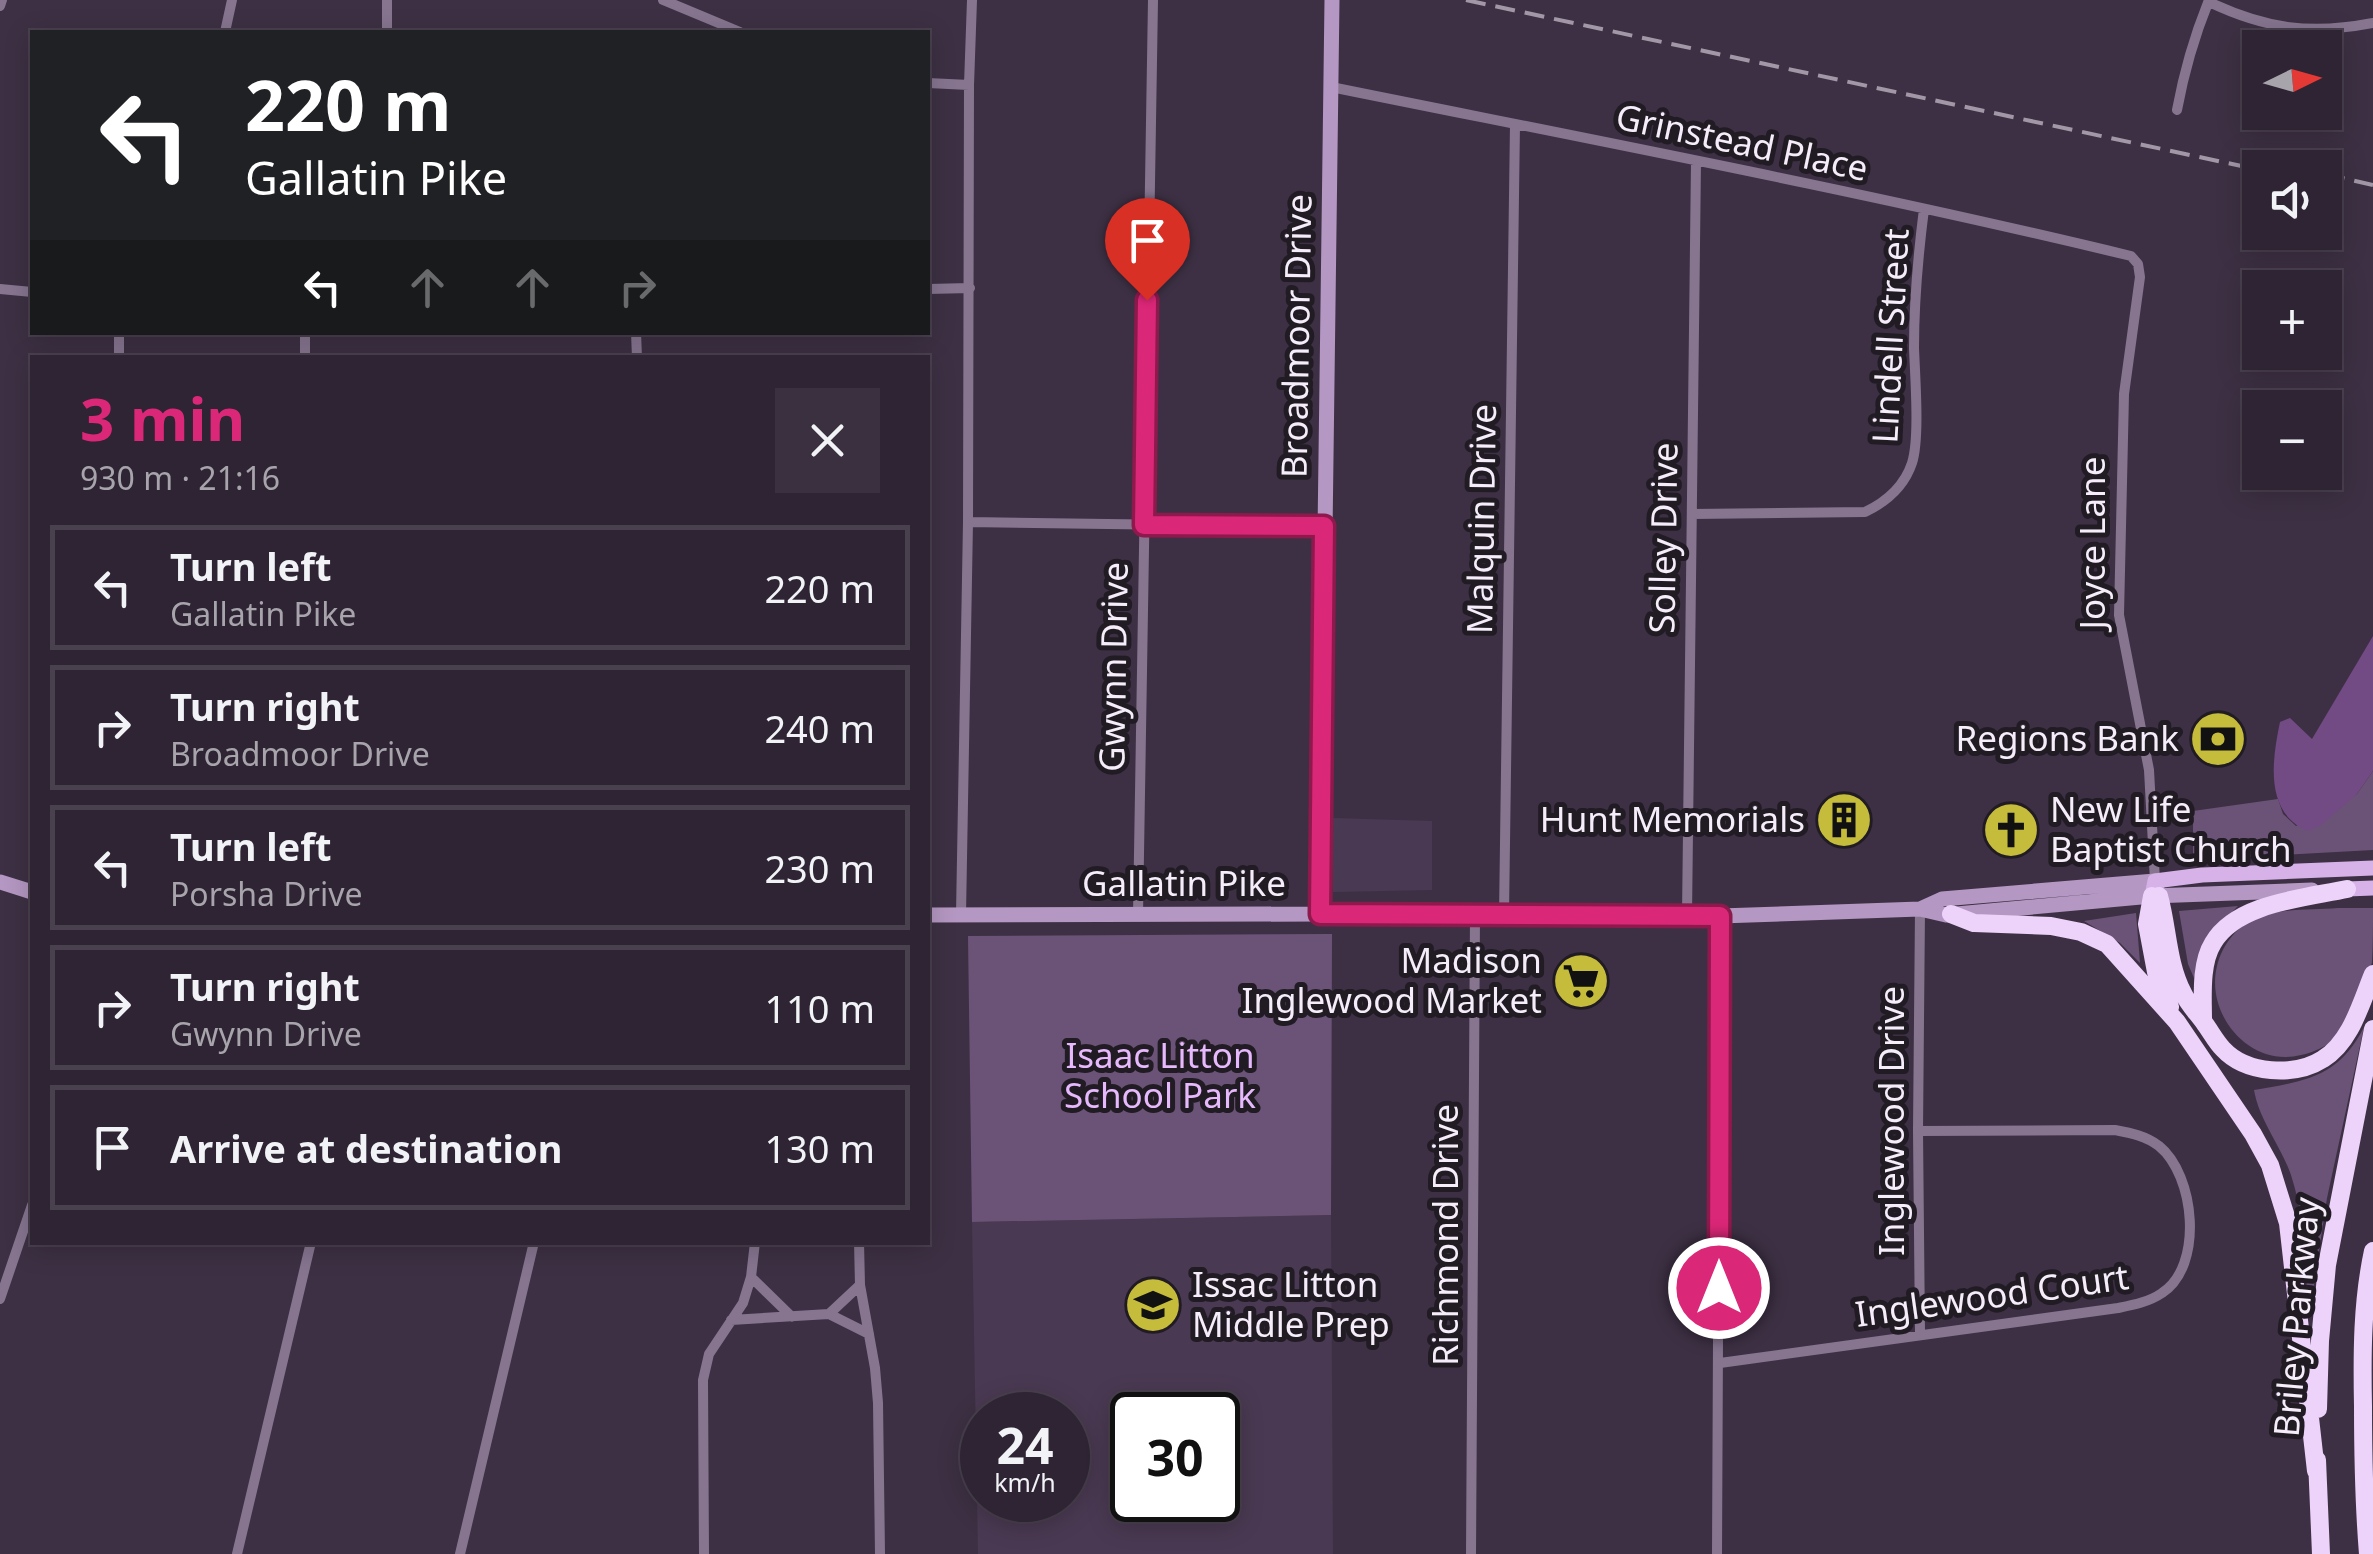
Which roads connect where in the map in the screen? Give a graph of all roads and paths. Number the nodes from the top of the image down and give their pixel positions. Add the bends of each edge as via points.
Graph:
1 (232, 0) edge
2 (387, 0) edge
3 (663, 0) edge
4 (972, 0) edge
5 (1152, 0) edge
6 (1332, 0) edge
7 (2209, 1) edge
8 (2373, 24) edge
9 (225, 30) edge
10 (386, 30) edge
11 (735, 30) edge
12 (930, 83) edge
13 (969, 85) junction
14 (1331, 87) junction
15 (2177, 110) dead end
16 (1514, 124) junction
17 (1696, 161) junction
18 (1924, 209) junction
19 (2138, 264) joint
20 (970, 288) junction
21 (0, 289) edge
22 (930, 289) edge
23 (30, 292) edge
24 (1692, 514) junction
25 (968, 522) junction
26 (1144, 525) junction
27 (1324, 526) junction
28 (2373, 868) edge
29 (0, 882) edge
30 (2347, 888) junction
31 (2373, 888) edge
32 (30, 891) edge
33 (2155, 891) junction
34 (1920, 908) junction
35 (961, 914) junction
36 (1320, 914) junction
37 (1951, 914) junction
38 (930, 915) edge
39 (1138, 915) junction
40 (1504, 915) junction
41 (1476, 916) junction
42 (1687, 916) junction
43 (1720, 916) junction
44 (2373, 974) edge
45 (2203, 1021) junction
46 (2177, 1022) junction
47 (2373, 1029) edge
48 (1918, 1131) junction
49 (30, 1211) edge
50 (310, 1245) edge
51 (533, 1245) edge
52 (755, 1245) edge
53 (859, 1245) edge
54 (2373, 1251) edge
55 (751, 1277) junction
56 (860, 1284) junction
57 (0, 1299) edge
58 (830, 1314) junction
59 (792, 1317) junction
60 (732, 1320) junction
61 (869, 1334) junction
62 (1920, 1334) junction
63 (1720, 1363) junction
64 (2316, 1471) junction
65 (237, 1554) edge
66 (460, 1554) edge
67 (704, 1554) edge
68 (880, 1554) edge
69 (1471, 1554) edge
70 (1717, 1554) edge
71 (2321, 1554) edge
72 (2368, 1554) edge

1 - 9 street
2 - 10 street
3 - 11 street
4 - 13 street
5 - 26 street, Gwynn Drive
6 - 14 main road, Broadmoor Drive
7 - 8 street via 2243,18 2291,29
7 - 15 street
12 - 13 street
13 - 20 street
14 - 16 street, Grinstead Place
14 - 27 main road, Broadmoor Drive
16 - 17 street, Grinstead Place
16 - 40 street, Malquin Drive
17 - 18 street, Grinstead Place
17 - 24 street, Solley Drive
18 - 19 street, Grinstead Place via 2130,256
18 - 24 street, Lindell Street via 1914,307 1915,440 1912,464 1898,488 1865,512
19 - 33 street, Joyce Lane via 2124,394 2119,615 2149,770
20 - 22 street
20 - 25 street
21 - 23 street
24 - 42 street, Solley Drive
25 - 26 street
25 - 35 street
26 - 27 street
26 - 39 street, Gwynn Drive
27 - 36 main road, Broadmoor Drive
28 - 33 main road, Gallatin Pike via 2202,875
29 - 32 main road
30 - 31 main road, Gallatin Pike
30 - 33 main road, Gallatin Pike
30 - 45 highway via 2254,910 2230,923 2206,962
33 - 34 main road, Gallatin Pike via 1942,899
33 - 37 main road, Gallatin Pike
33 - 45 highway via 2174,971
33 - 46 highway via 2147,924 2156,972
34 - 37 main road, Gallatin Pike
34 - 43 main road, Gallatin Pike
34 - 48 street, Inglewood Drive
35 - 38 main road, Gallatin Pike
35 - 39 main road, Gallatin Pike
36 - 39 main road, Gallatin Pike
36 - 41 main road, Gallatin Pike
37 - 46 highway via 1974,923 2051,926 2108,944
40 - 41 main road, Gallatin Pike
40 - 42 main road, Gallatin Pike
41 - 69 street, Richmond Drive
42 - 43 main road, Gallatin Pike
43 - 63 street
44 - 45 highway via 2348,1033 2323,1059 2292,1071 2255,1068 2224,1052
46 - 64 highway via 2270,1165 2288,1224
47 - 64 highway, Briley Parkway via 2327,1266
48 - 62 street, Inglewood Drive
48 - 62 street, Inglewood Court via 2140,1135 2159,1146 2184,1180 2190,1228 2180,1274 2144,1302
49 - 57 street
50 - 65 street
51 - 66 street
52 - 55 street
53 - 56 street
54 - 72 highway, Briley Parkway via 2362,1344
55 - 59 street
55 - 60 street
56 - 58 street
56 - 61 street
58 - 59 street
58 - 61 street
59 - 60 street
60 - 67 street via 709,1354 702,1380
61 - 68 street via 878,1403
62 - 63 street, Inglewood Court
63 - 70 street
64 - 71 highway, Briley Parkway

